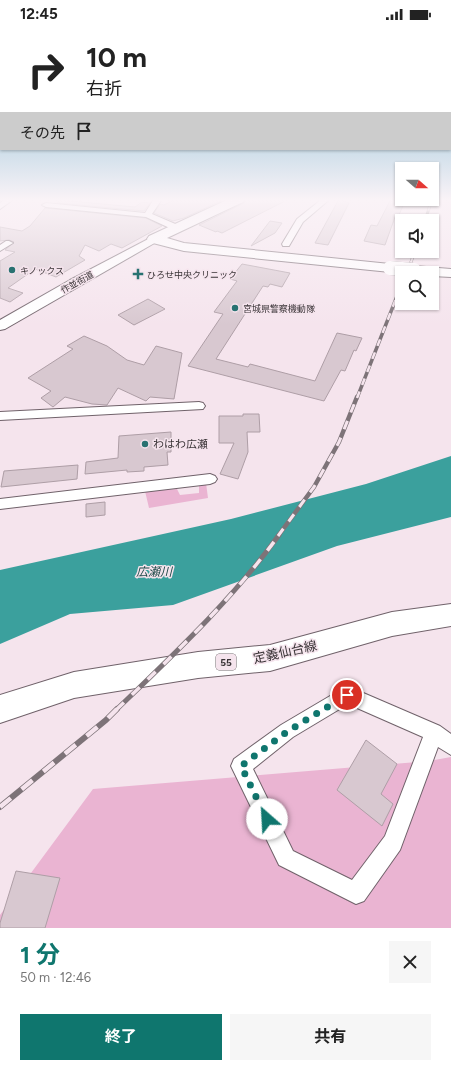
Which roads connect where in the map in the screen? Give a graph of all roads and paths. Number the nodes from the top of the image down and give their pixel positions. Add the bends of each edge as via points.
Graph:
1 (150, 241) edge
2 (162, 241) edge
3 (288, 241) edge
4 (0, 242) edge
5 (286, 244) dead end
6 (0, 249) edge
7 (451, 273) edge
8 (0, 326) edge
9 (199, 406) dead end
10 (0, 416) edge
11 (210, 479) dead end
12 (0, 504) edge
13 (451, 615) edge
14 (0, 709) edge
15 (434, 732) junction
16 (451, 746) edge

1 - 8 street, 作並街道
2 - 7 highway, bridge via 184,247
3 - 5 street
4 - 6 street via 9,243
9 - 10 street
11 - 12 street
13 - 14 main road, 定義仙台線 / 55 via 392,624 270,658 198,665 74,685
15 - 15 street via 347,695 288,731 241,766 286,858 356,893 393,843
15 - 16 street

